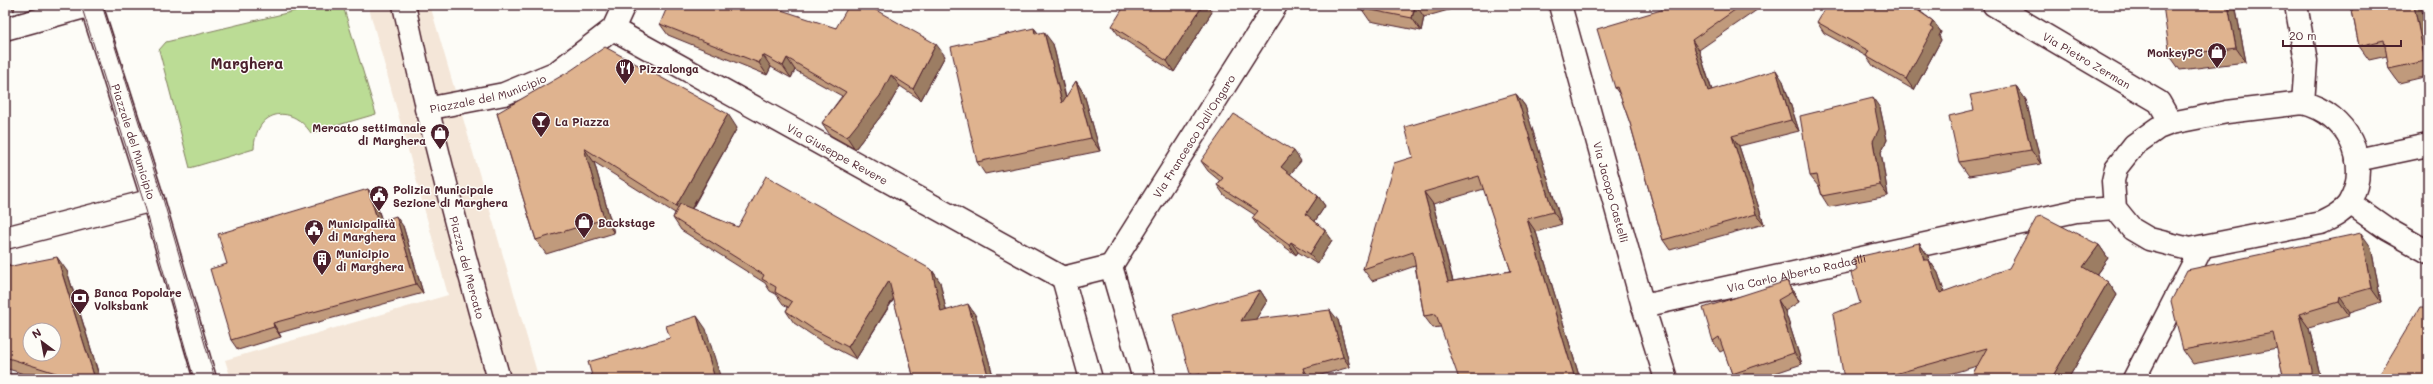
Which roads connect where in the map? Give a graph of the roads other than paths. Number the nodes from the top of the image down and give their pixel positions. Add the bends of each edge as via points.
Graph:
1 (91, 5) edge
2 (404, 5) edge
3 (624, 5) edge
4 (1276, 5) edge
5 (1560, 5) edge
6 (1994, 5) edge
7 (2296, 5) edge
8 (5, 28) edge
9 (613, 29) junction
10 (2303, 102) junction
11 (426, 108) junction
12 (2171, 123) junction
13 (2428, 145) edge
14 (2357, 160) junction
15 (153, 200) junction
16 (2350, 202) junction
17 (2115, 208) junction
18 (5, 238) edge
19 (2202, 247) junction
20 (2428, 252) edge
21 (1111, 266) junction
22 (1063, 278) junction
23 (1643, 306) junction
24 (205, 379) edge
25 (499, 379) edge
26 (1091, 379) edge
27 (1144, 379) edge
28 (1666, 379) edge
29 (2134, 379) edge

1 - 8 street
1 - 15 street, Piazzale del Municipio
2 - 11 street, Piazzale del Municipio
3 - 9 street, Piazzale del Municipio
4 - 21 street, Via Francesco Dall'Ongaro
5 - 23 street, Via Jacopo Castelli
6 - 12 street, Via Pietro Zerman via 2159,102
7 - 10 street via 2306,61
9 - 11 street, Piazzale del Municipio via 557,72 504,94
9 - 22 street, Via Giuseppe Revere
10 - 12 street via 2227,112
10 - 14 street via 2327,112 2342,124
11 - 25 street, Piazza del Mercato via 471,283
12 - 17 street via 2145,135 2120,162 2113,181
13 - 14 street
14 - 16 street via 2358,182
15 - 18 street, Piazzale del Municipio
15 - 24 street
16 - 19 street via 2337,215 2321,223
16 - 20 street via 2387,229
17 - 19 street via 2132,229 2149,239 2176,248
17 - 23 street, Via Carlo Alberto Radaelli via 2076,211
19 - 29 street
21 - 22 street
21 - 27 street
22 - 26 street
23 - 28 street, Via Jacopo Castelli

